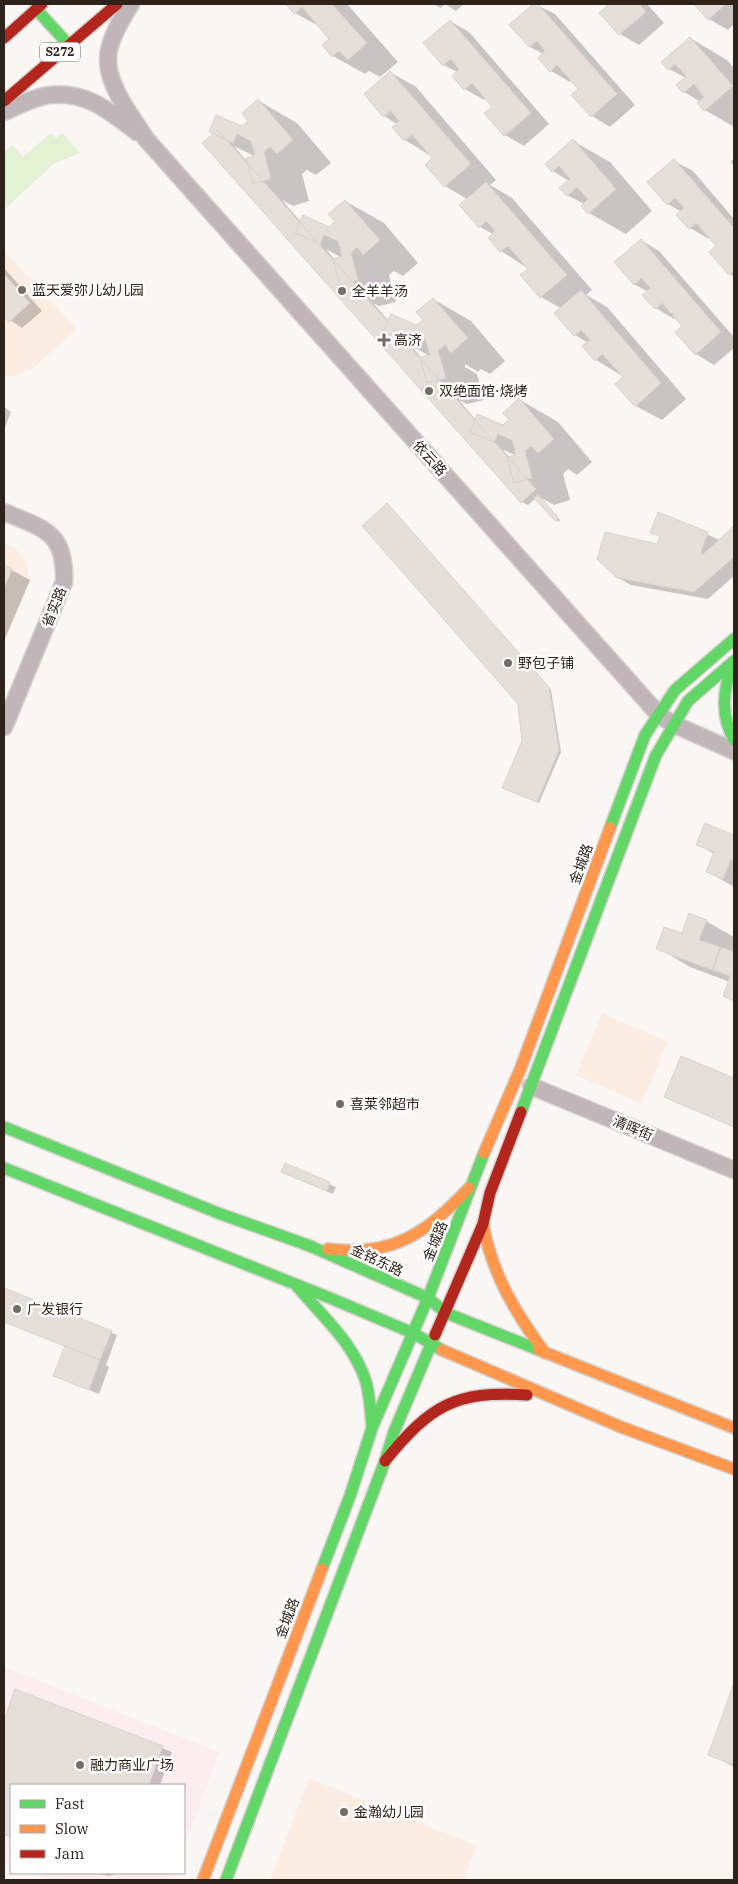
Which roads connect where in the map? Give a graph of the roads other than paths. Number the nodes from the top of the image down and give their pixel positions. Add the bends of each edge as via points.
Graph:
1 (117, 4) edge
2 (131, 4) edge
3 (39, 7) edge
4 (4, 38) edge
5 (69, 45) junction
6 (4, 101) edge
7 (4, 112) edge
8 (146, 138) junction
9 (4, 512) edge
10 (734, 639) edge
11 (734, 661) edge
12 (659, 715) junction
13 (673, 724) junction
14 (4, 727) edge
15 (734, 740) edge
16 (734, 751) edge
17 (531, 1086) junction
18 (4, 1127) edge
19 (4, 1168) edge
20 (734, 1170) edge
21 (469, 1188) junction
22 (483, 1224) junction
23 (284, 1237) junction
24 (310, 1246) junction
25 (270, 1274) junction
26 (296, 1284) junction
27 (428, 1298) junction
28 (446, 1314) junction
29 (413, 1333) junction
30 (430, 1345) junction
31 (545, 1354) junction
32 (550, 1397) junction
33 (372, 1428) junction
34 (734, 1428) edge
35 (385, 1461) junction
36 (734, 1469) edge
37 (203, 1880) edge
38 (226, 1880) edge

1 - 5 street, S272
2 - 8 street via 109,48 109,72 119,97
3 - 4 street
3 - 5 street
5 - 6 street, S272
7 - 8 street via 50,95 78,95 100,104
8 - 12 street, 依云路
9 - 14 street, 省实路 via 46,529 58,543 65,561 64,582
10 - 12 street, 金城路 via 675,690
11 - 13 street via 688,700
11 - 15 street via 723,698 724,714
12 - 13 street, 依云路
12 - 21 street, 金城路 via 645,735 520,1070
13 - 16 street, 依云路
13 - 17 street via 656,755
17 - 20 street, 清晖街
17 - 22 street via 490,1193
18 - 23 street, 金铭东路
19 - 25 street
21 - 24 street via 428,1227 408,1239 359,1251
21 - 27 street, 金城路
22 - 28 street
22 - 31 street via 498,1283
23 - 24 street, 金铭东路
23 - 25 street
24 - 27 street, 金铭东路
25 - 26 street
26 - 29 street
26 - 33 street via 358,1361 366,1382
27 - 28 street, 金铭东路
27 - 29 street, 金城路
28 - 30 street
28 - 31 street, 金铭东路
29 - 30 street
29 - 33 street, 金城路
30 - 32 street
30 - 35 street
31 - 34 street, 金铭东路 via 588,1376
32 - 35 street via 494,1392 455,1400 434,1411 409,1431
32 - 36 street via 577,1403
33 - 37 street, 金城路 via 346,1505
35 - 38 street

